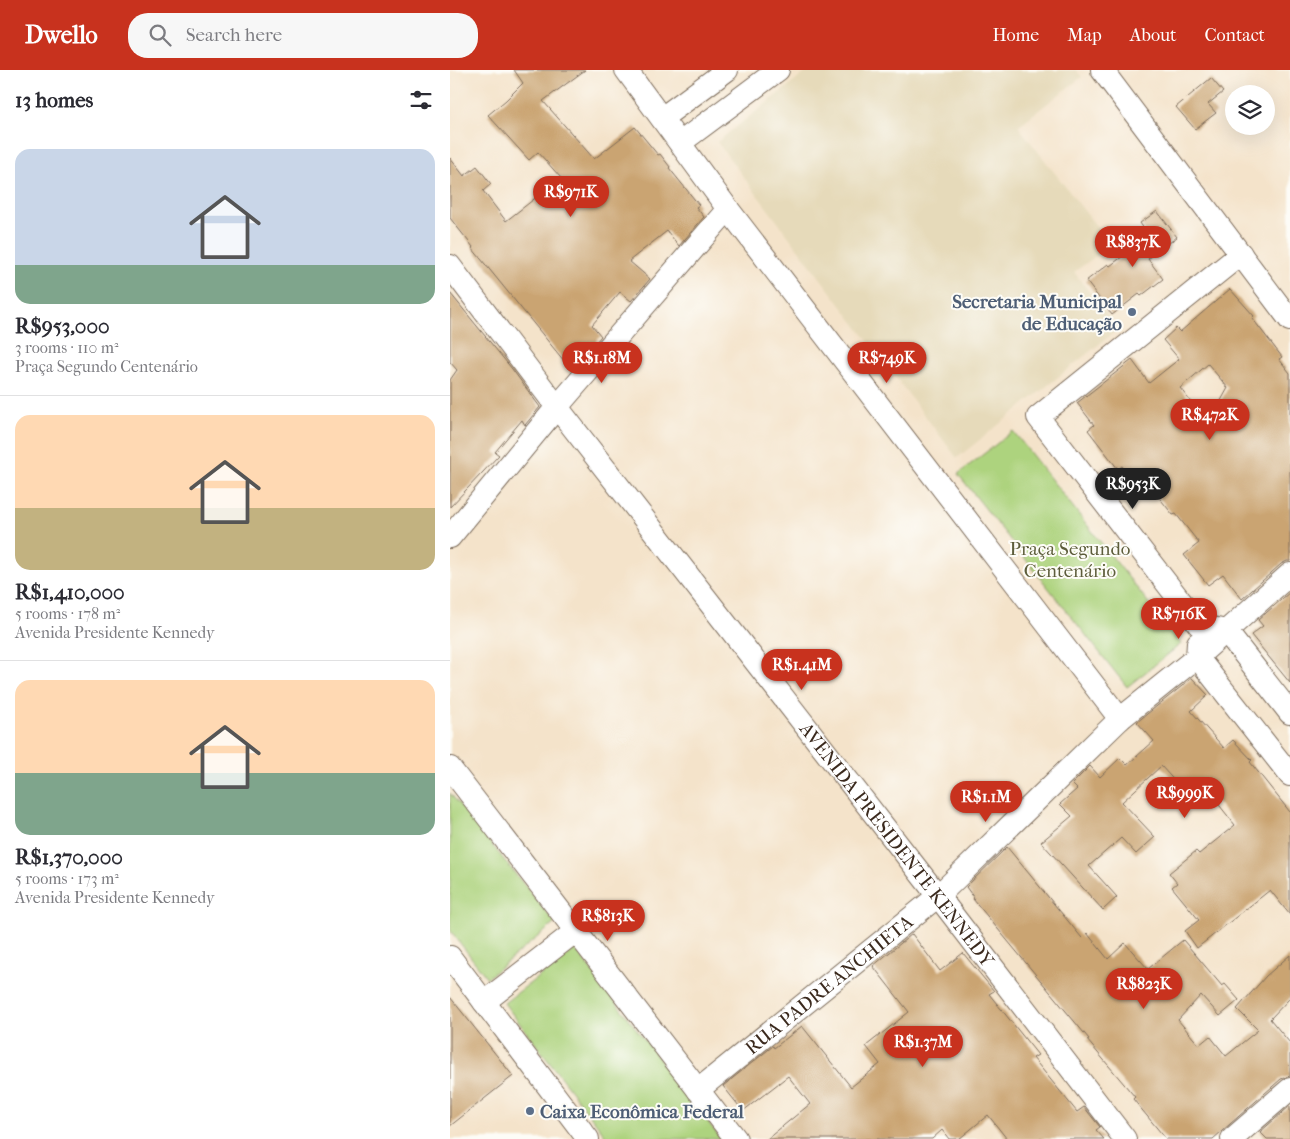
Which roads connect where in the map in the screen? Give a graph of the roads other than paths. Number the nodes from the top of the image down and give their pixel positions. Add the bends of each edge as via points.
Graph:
1 (626, 70) edge
2 (727, 70) edge
3 (778, 70) edge
4 (1110, 73) edge
5 (662, 118) junction
6 (680, 143) junction
7 (728, 208) junction
8 (1241, 254) junction
9 (450, 266) edge
10 (1290, 320) edge
11 (557, 408) junction
12 (450, 537) edge
13 (1290, 574) edge
14 (1199, 625) junction
15 (1226, 631) junction
16 (1197, 656) junction
17 (1290, 713) edge
18 (1120, 719) junction
19 (450, 768) edge
20 (1290, 775) edge
21 (938, 896) junction
22 (576, 931) junction
23 (450, 958) edge
24 (484, 1002) junction
25 (1290, 1089) edge
26 (698, 1090) junction
27 (588, 1139) edge
28 (736, 1139) edge
29 (1125, 1139) edge
30 (1232, 1139) edge

1 - 5 street
2 - 5 street
3 - 6 street
4 - 8 street
5 - 6 street
6 - 7 street
7 - 11 street
7 - 18 street
8 - 10 street
8 - 14 street via 1038,417
9 - 11 street, AVENIDA PRESIDENTE KENNEDY
11 - 12 street
11 - 21 street, AVENIDA PRESIDENTE KENNEDY
13 - 15 street, RUA PADRE ANCHIETA
14 - 15 street
14 - 16 street
15 - 16 street, RUA PADRE ANCHIETA
15 - 17 street
16 - 18 street, RUA PADRE ANCHIETA
16 - 20 street
18 - 21 street, RUA PADRE ANCHIETA
19 - 22 street
21 - 26 street, RUA PADRE ANCHIETA
21 - 29 street, AVENIDA PRESIDENTE KENNEDY
22 - 24 street
22 - 26 street
23 - 24 street
24 - 27 street
25 - 30 street
26 - 28 street

